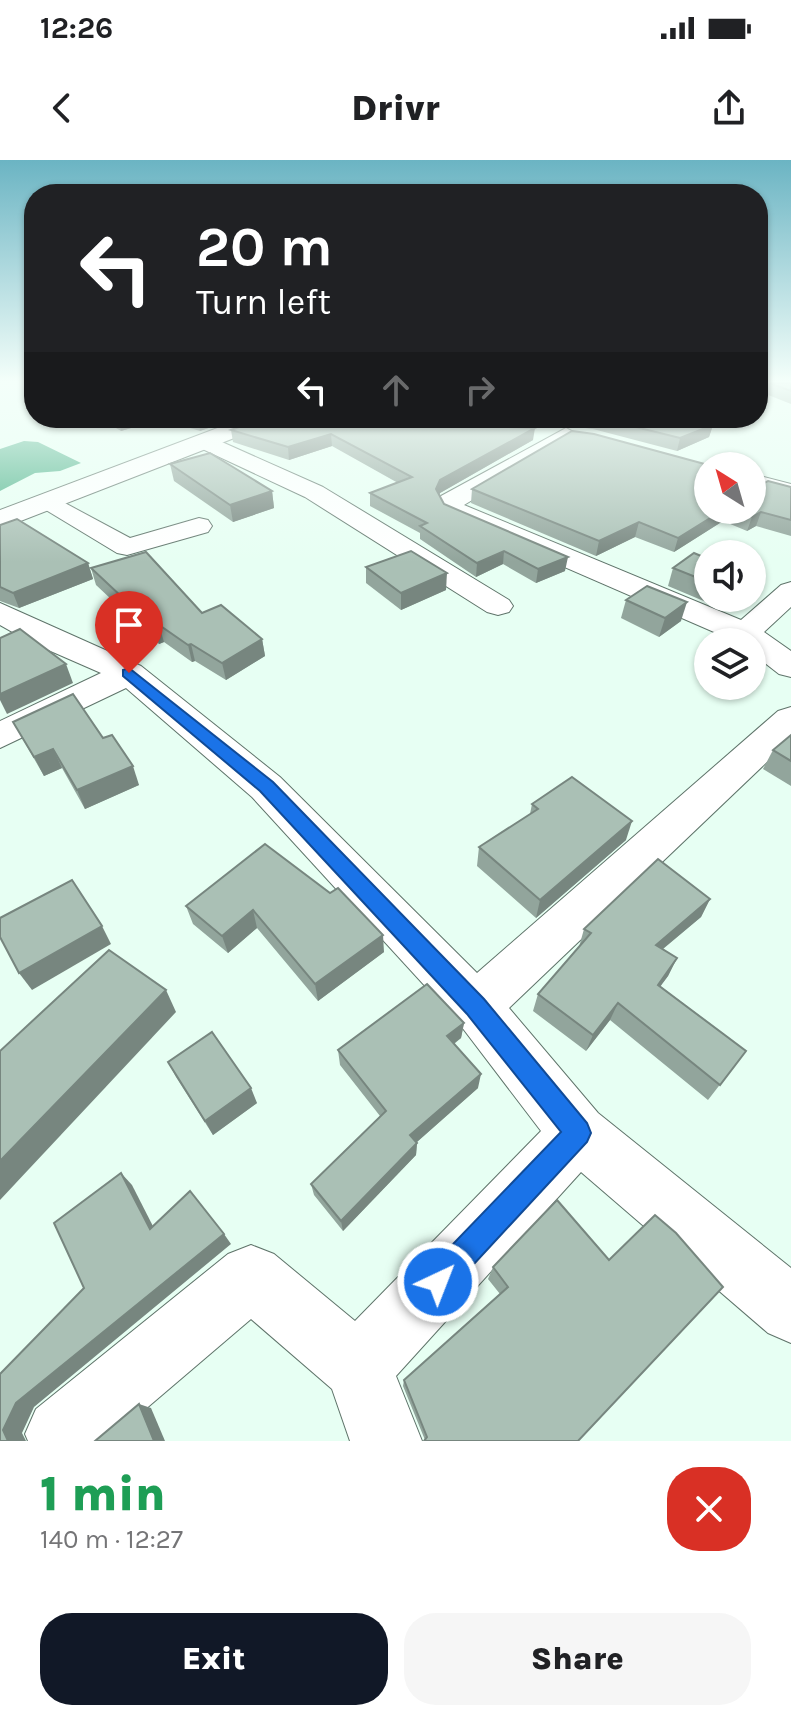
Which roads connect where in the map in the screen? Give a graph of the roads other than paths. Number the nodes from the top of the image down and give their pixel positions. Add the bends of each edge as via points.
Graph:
1 (200, 443) edge
2 (208, 443) edge
3 (566, 443) edge
4 (50, 502) junction
5 (0, 520) edge
6 (199, 526) dead end
7 (791, 591) edge
8 (498, 606) dead end
9 (0, 612) edge
10 (733, 628) edge
11 (750, 628) edge
12 (766, 649) edge
13 (791, 667) edge
14 (129, 673) junction
15 (791, 719) edge
16 (0, 736) edge
17 (476, 1006) junction
18 (578, 1133) junction
19 (791, 1310) edge
20 (358, 1367) junction
21 (61, 1434) dead end
22 (386, 1441) edge

1 - 4 main road
2 - 8 street via 314,492
3 - 10 street via 450,501 454,510
4 - 5 main road
4 - 6 street via 127,547
7 - 11 street
9 - 14 street
12 - 13 street
14 - 16 street
14 - 17 street via 266,787
15 - 17 street
17 - 18 street
18 - 19 street
18 - 20 street
20 - 21 street via 251,1277
20 - 22 street

